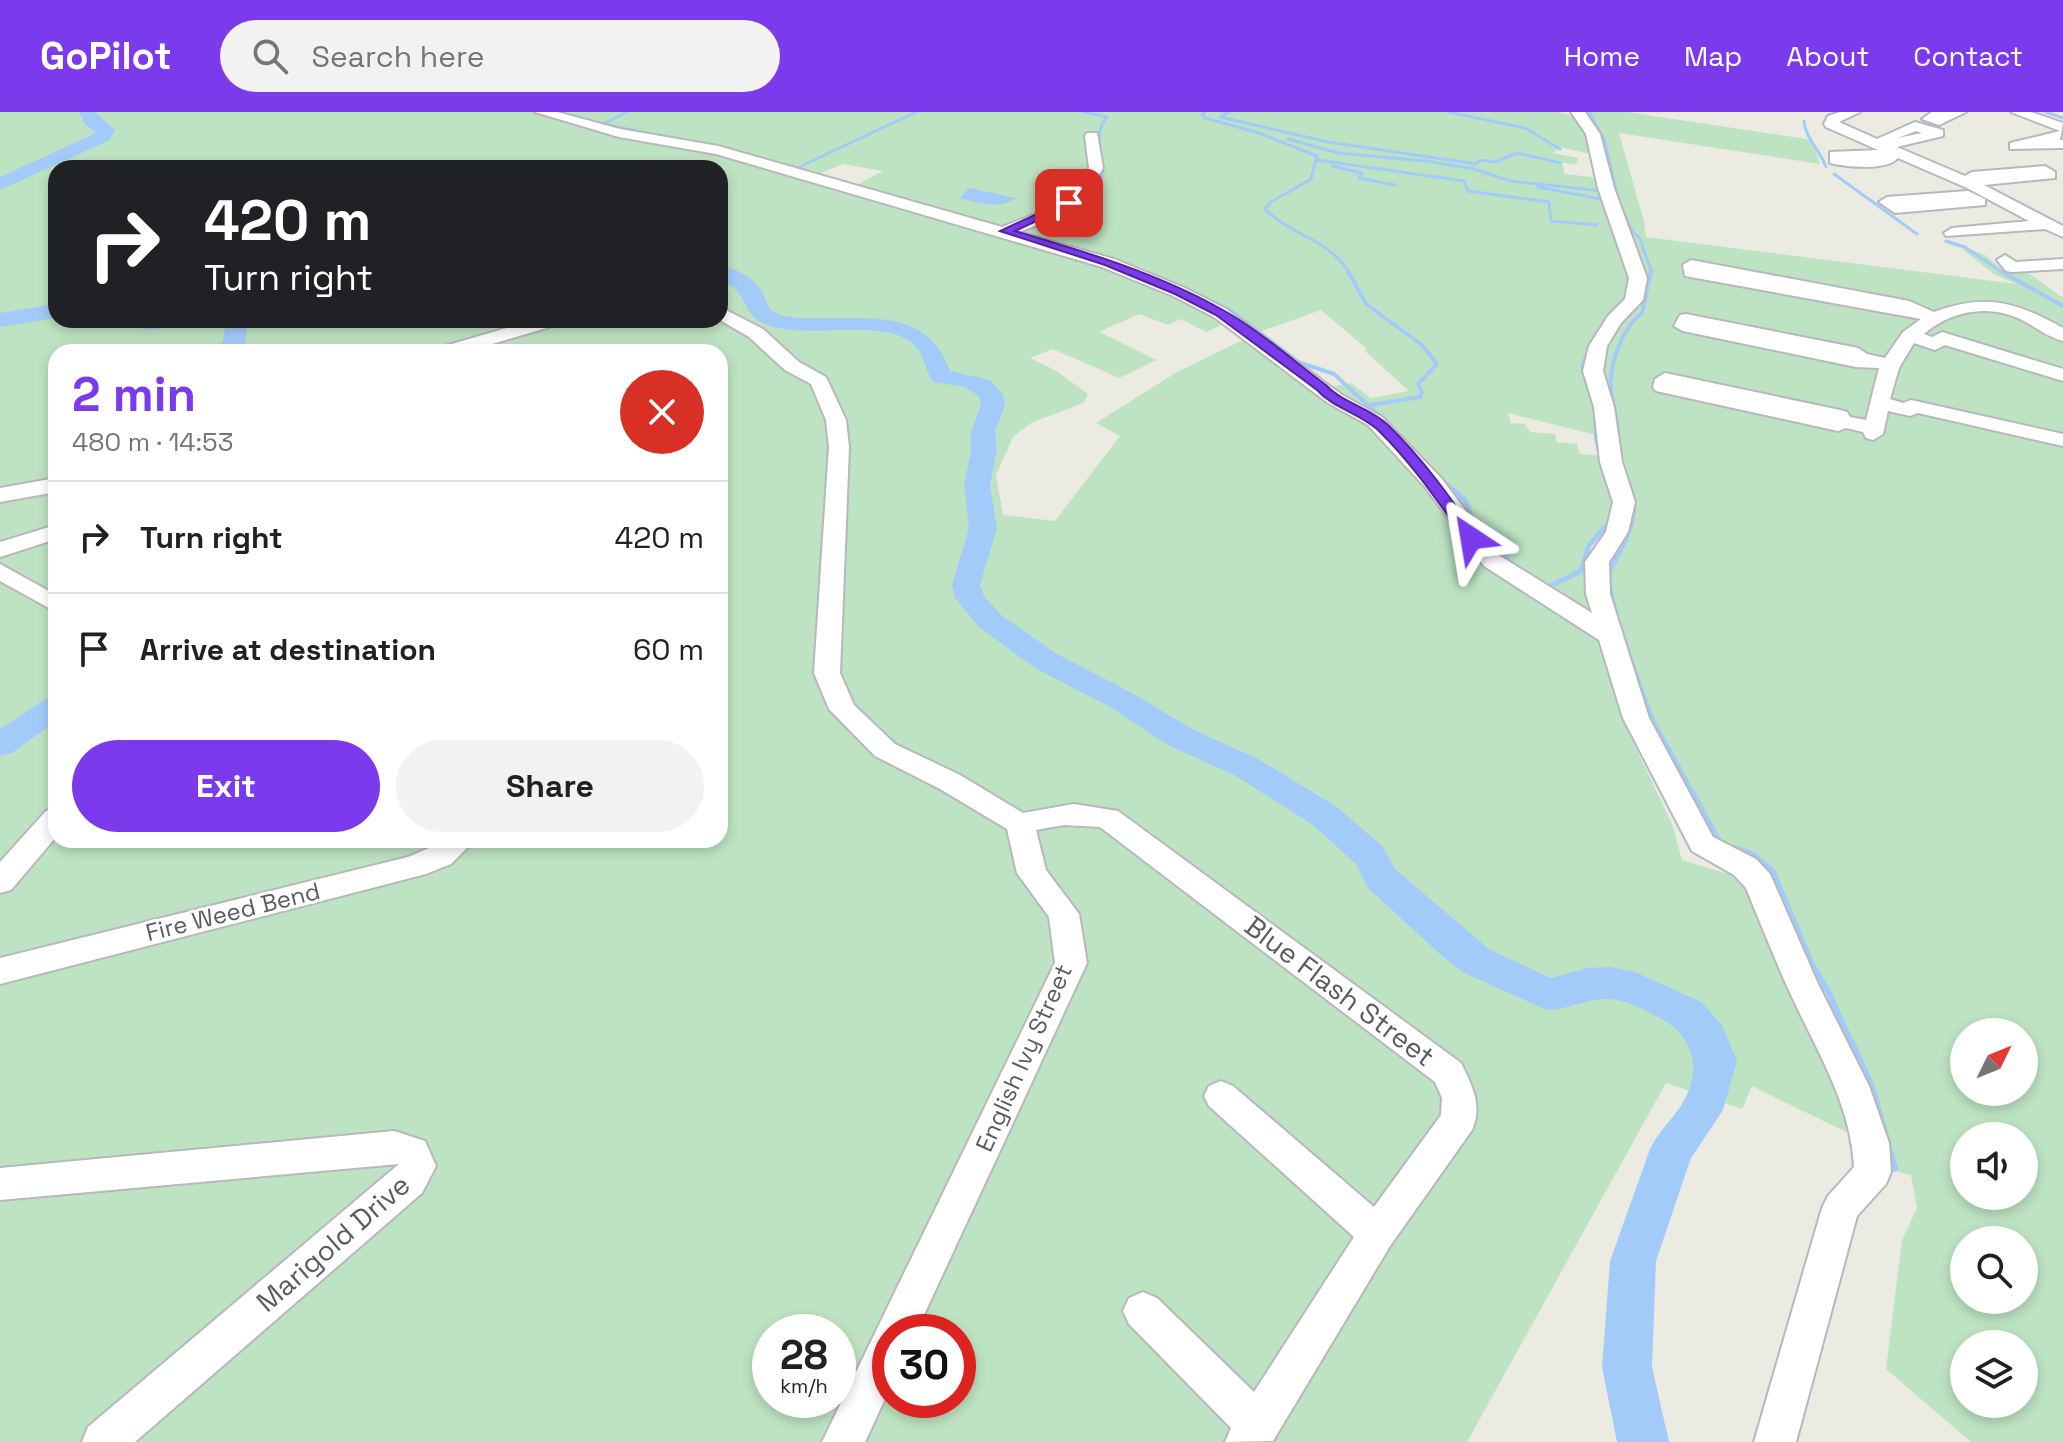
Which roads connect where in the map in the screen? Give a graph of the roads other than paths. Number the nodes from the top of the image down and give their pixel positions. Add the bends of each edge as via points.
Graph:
1 (542, 112) edge
2 (1578, 112) edge
3 (1853, 112) edge
4 (1942, 112) edge
5 (1959, 112) edge
6 (2018, 112) edge
7 (2063, 128) edge
8 (2063, 135) edge
9 (1092, 136) dead end
10 (2063, 144) edge
11 (1997, 197) junction
12 (1974, 199) dead end
13 (2058, 225) edge
14 (1006, 231) junction
15 (1952, 233) dead end
16 (2063, 257) edge
17 (2063, 264) edge
18 (1905, 308) junction
19 (728, 317) edge
20 (1935, 318) junction
21 (526, 328) edge
22 (516, 331) junction
23 (2063, 335) edge
24 (1910, 336) junction
25 (472, 344) edge
26 (507, 344) edge
27 (1935, 344) junction
28 (1857, 358) junction
29 (1890, 365) junction
30 (2063, 375) edge
31 (2063, 383) edge
32 (1879, 403) junction
33 (1910, 410) junction
34 (1839, 421) junction
35 (2063, 440) edge
36 (2063, 449) edge
37 (48, 486) edge
38 (0, 495) edge
39 (48, 535) edge
40 (0, 550) edge
41 (0, 571) edge
42 (48, 600) edge
43 (1611, 636) junction
44 (1020, 824) junction
45 (48, 827) edge
46 (450, 848) edge
47 (0, 882) edge
48 (0, 971) edge
49 (1221, 1096) dead end
50 (0, 1184) edge
51 (1377, 1234) junction
52 (1143, 1311) dead end
53 (904, 1314) edge
54 (872, 1381) edge
55 (1252, 1434) edge
56 (103, 1442) edge
57 (843, 1442) edge
58 (1775, 1442) edge

1 - 14 street via 619,133 718,150
2 - 43 street via 1593,134 1638,278 1634,300 1598,346 1593,371 1611,462 1623,493 1620,522 1596,569
3 - 11 street via 1831,124 1969,180
4 - 5 street via 1929,119 1939,121
6 - 7 street
8 - 10 street via 2015,146
9 - 14 street via 1096,168 1076,197
11 - 12 street
11 - 13 street
13 - 15 street
14 - 43 street via 1108,263 1220,313 1330,398 1359,409 1382,427 1492,561
16 - 17 street via 2005,260 2012,267
18 - 18 street via 1691,272 1691,265 1909,306
18 - 20 street
19 - 44 street via 819,381 836,420 827,673 842,709 885,750
20 - 23 street via 1967,305 1996,306
20 - 24 street
21 - 22 street
22 - 25 street
22 - 26 street
24 - 27 street
24 - 29 street
27 - 30 street via 1942,338
27 - 31 street via 1930,351
28 - 28 street via 1858,354 1686,319 1683,326
28 - 29 street
29 - 32 street
32 - 33 street
32 - 34 street via 1874,431
33 - 35 street via 1911,406
33 - 36 street via 1909,414
34 - 34 street via 1840,416 1665,379 1663,387 1838,425
37 - 38 street
39 - 40 street
41 - 42 street
43 - 58 street via 1641,729 1702,844 1745,867 1759,882 1852,1086 1871,1143 1873,1172 1841,1208
44 - 51 street, Blue Flash Street via 1083,812 1108,818 1449,1073 1459,1098 1459,1119
44 - 53 street, English Ivy Street via 1032,873 1064,914 1071,963
45 - 47 street
46 - 48 street, Fire Weed Bend via 415,866
49 - 51 street
50 - 56 street, Marigold Drive via 394,1147 412,1152 418,1166 409,1181
51 - 55 street, Blue Flash Street
52 - 55 street
54 - 57 street

